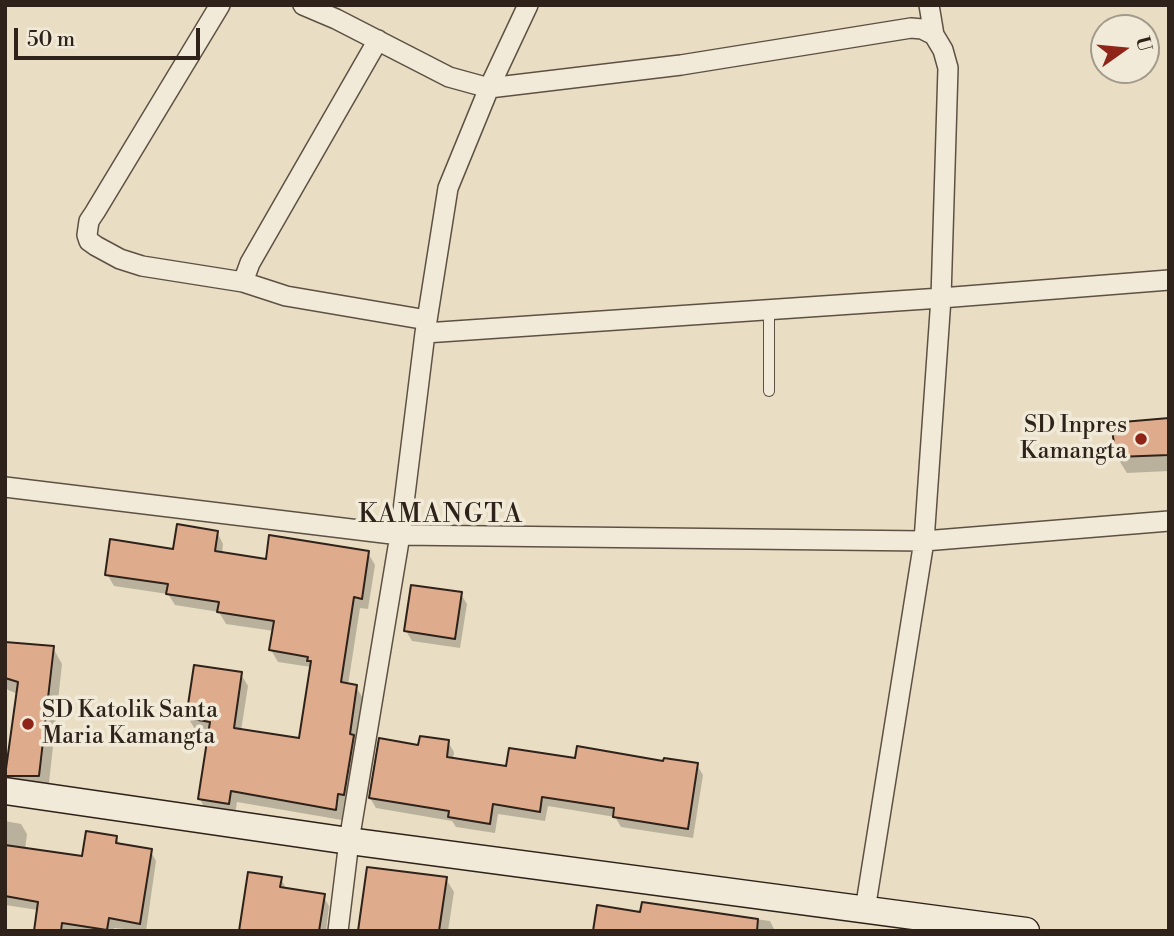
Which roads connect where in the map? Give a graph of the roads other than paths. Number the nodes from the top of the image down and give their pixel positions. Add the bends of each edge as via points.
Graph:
1 (220, 5) edge
2 (303, 5) edge
3 (528, 5) edge
4 (929, 5) edge
5 (934, 35) junction
6 (378, 40) junction
7 (489, 88) junction
8 (1169, 280) edge
9 (243, 282) junction
10 (941, 298) junction
11 (769, 310) junction
12 (426, 327) junction
13 (769, 391) dead end
14 (5, 487) edge
15 (1169, 521) edge
16 (400, 535) junction
17 (924, 541) junction
18 (5, 791) edge
19 (349, 841) junction
20 (865, 910) junction
21 (998, 929) edge
22 (338, 931) edge
23 (1026, 931) edge

1 - 9 street via 94,212 87,235 96,246 142,266
2 - 6 street
3 - 7 street
4 - 5 street
5 - 7 street via 911,28 681,65
5 - 10 street via 948,68
6 - 7 street via 449,77
6 - 9 street
7 - 12 street via 448,188
8 - 10 street
9 - 12 street
10 - 11 street
10 - 17 street
11 - 12 street
11 - 13 lane
12 - 16 street
14 - 16 street
15 - 17 street
16 - 17 street
16 - 19 street
17 - 20 street
18 - 19 main road
19 - 20 main road
19 - 22 street
20 - 21 main road
21 - 23 main road

